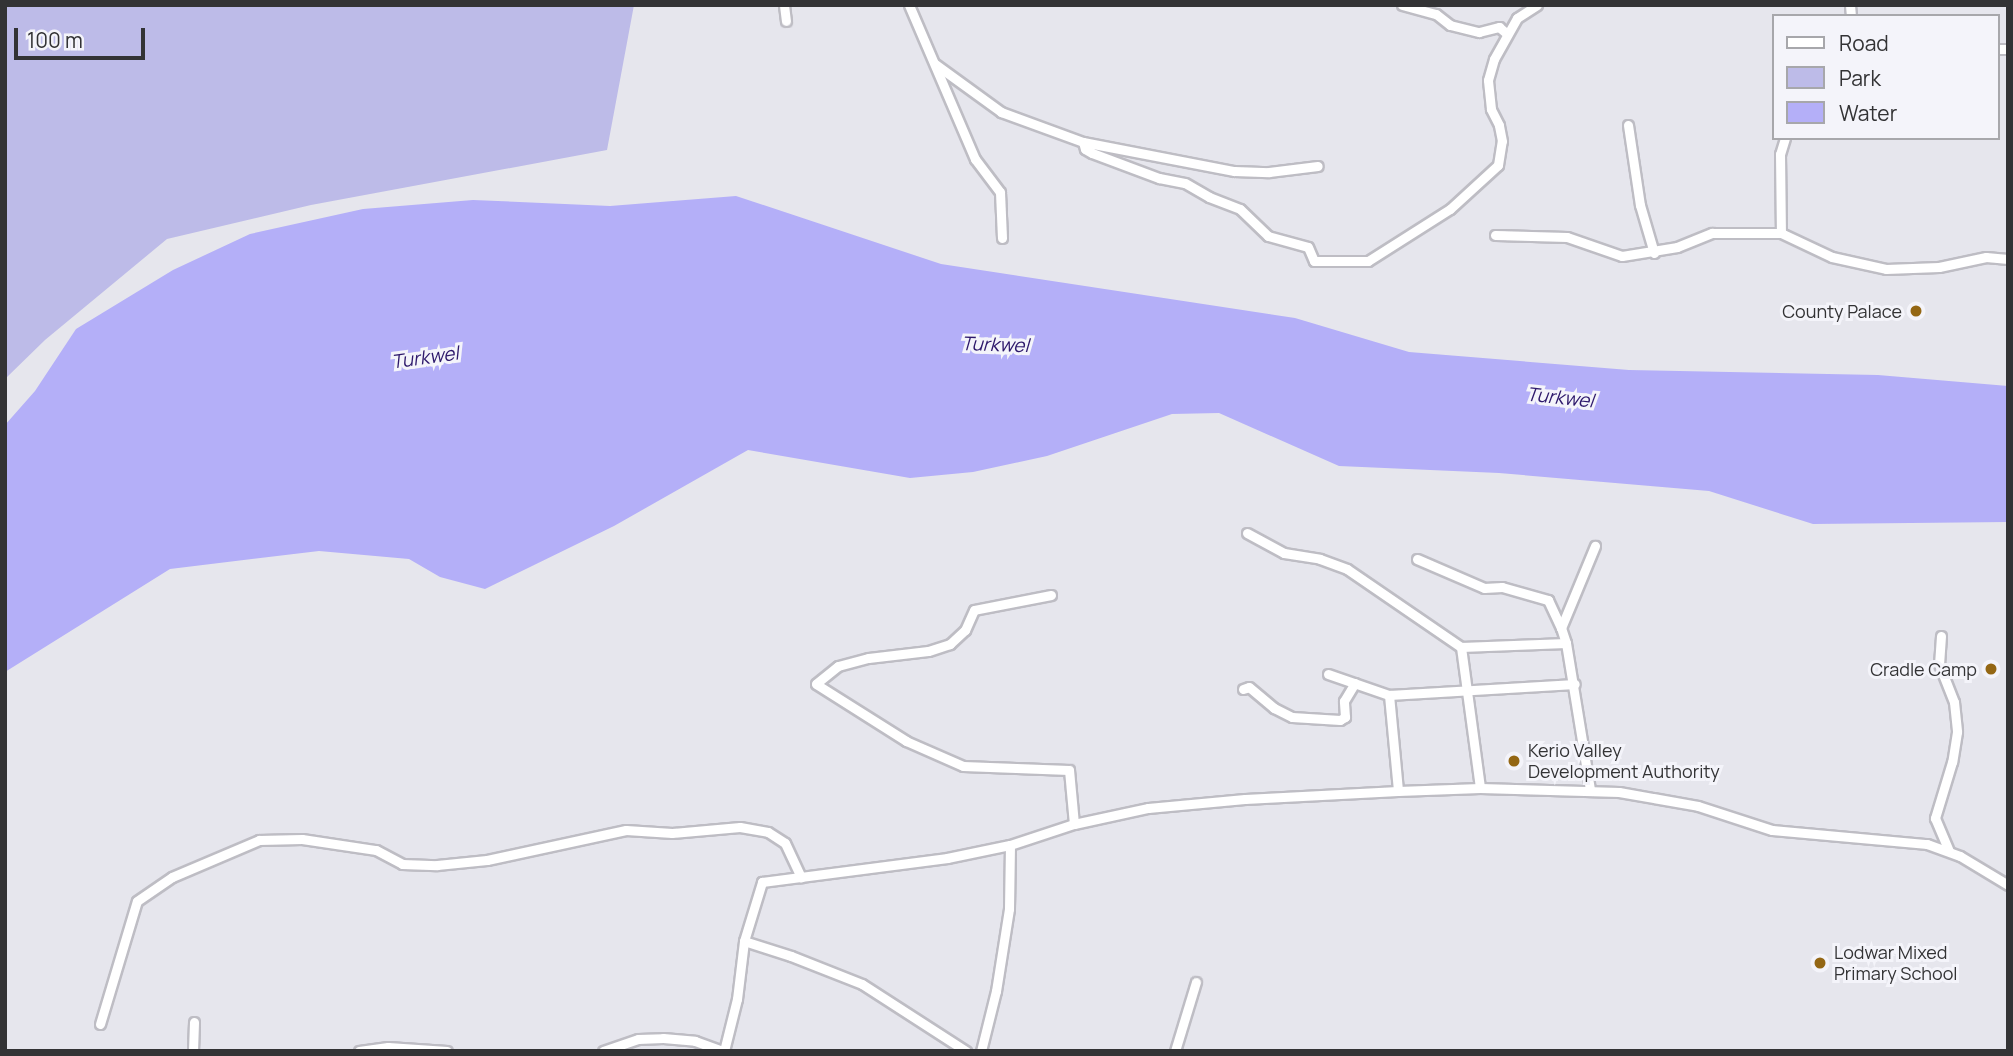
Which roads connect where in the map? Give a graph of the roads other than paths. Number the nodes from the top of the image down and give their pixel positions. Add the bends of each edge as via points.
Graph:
1 (784, 5) edge
2 (909, 5) edge
3 (1402, 5) edge
4 (1537, 5) edge
5 (786, 21) dead end
6 (1507, 34) junction
7 (935, 64) junction
8 (1628, 125) dead end
9 (1784, 140) edge
10 (1083, 142) junction
11 (1318, 166) dead end
12 (1781, 233) junction
13 (1495, 235) dead end
14 (1002, 238) dead end
15 (1654, 253) junction
16 (2008, 259) edge
17 (1247, 533) dead end
18 (1595, 546) dead end
19 (1417, 559) dead end
20 (1051, 595) dead end
21 (1561, 628) junction
22 (1941, 636) dead end
23 (1566, 643) junction
24 (1461, 647) junction
25 (1328, 674) dead end
26 (1355, 683) junction
27 (1575, 684) junction
28 (1243, 689) dead end
29 (1468, 689) junction
30 (1389, 695) junction
31 (1480, 788) junction
32 (1590, 790) junction
33 (1398, 791) junction
34 (1074, 824) junction
35 (1010, 845) junction
36 (1948, 851) junction
37 (801, 877) junction
38 (2008, 886) edge
39 (744, 942) junction
40 (1196, 982) dead end
41 (194, 1022) dead end
42 (100, 1024) dead end
43 (193, 1051) edge
44 (359, 1051) edge
45 (447, 1051) edge
46 (603, 1051) edge
47 (723, 1051) edge
48 (966, 1051) edge
49 (981, 1051) edge
50 (1175, 1051) edge

1 - 5 street
2 - 7 street
3 - 6 street via 1436,14 1450,25 1479,32 1499,27
4 - 6 street via 1517,18
6 - 10 street via 1488,80 1491,109 1502,141 1498,165 1450,209 1368,261 1314,261 1308,247 1268,236 1240,209 1185,183 1092,153
7 - 10 street via 1001,112
7 - 14 street via 975,159 1000,192
8 - 15 street via 1640,205
9 - 12 street via 1780,154
10 - 11 street via 1234,171
12 - 15 street via 1712,233
12 - 16 street via 1832,257 1886,269 1939,267 1986,257
13 - 15 street via 1567,237 1622,256
17 - 24 street via 1284,553 1347,569
18 - 21 street
19 - 21 street via 1484,588 1502,587 1540,596 1553,607
20 - 34 street via 974,610 965,631 950,644 838,666 816,684 906,741 962,766 1069,769
21 - 23 street
22 - 36 street via 1939,664 1954,702 1958,732 1935,818
23 - 24 street
23 - 27 street
24 - 29 street
25 - 26 street
26 - 28 street via 1345,701 1346,717 1340,720 1293,717 1249,687
26 - 30 street
27 - 29 street
27 - 32 street
29 - 30 street
29 - 31 street
30 - 33 street
31 - 32 street
31 - 33 street
32 - 36 street via 1698,806 1772,830 1894,840
33 - 34 street via 1148,808
34 - 35 street
35 - 37 street
35 - 49 street via 1009,909
36 - 38 street
37 - 39 street via 762,882
37 - 42 street via 785,843 768,832 740,827 672,833 626,830 487,860 437,865 402,864 376,850 302,839 260,840 172,877 136,901
39 - 47 street via 737,999
39 - 48 street via 862,984
40 - 50 street
41 - 43 street
44 - 45 street via 388,1047
46 - 47 street via 638,1039 695,1041

